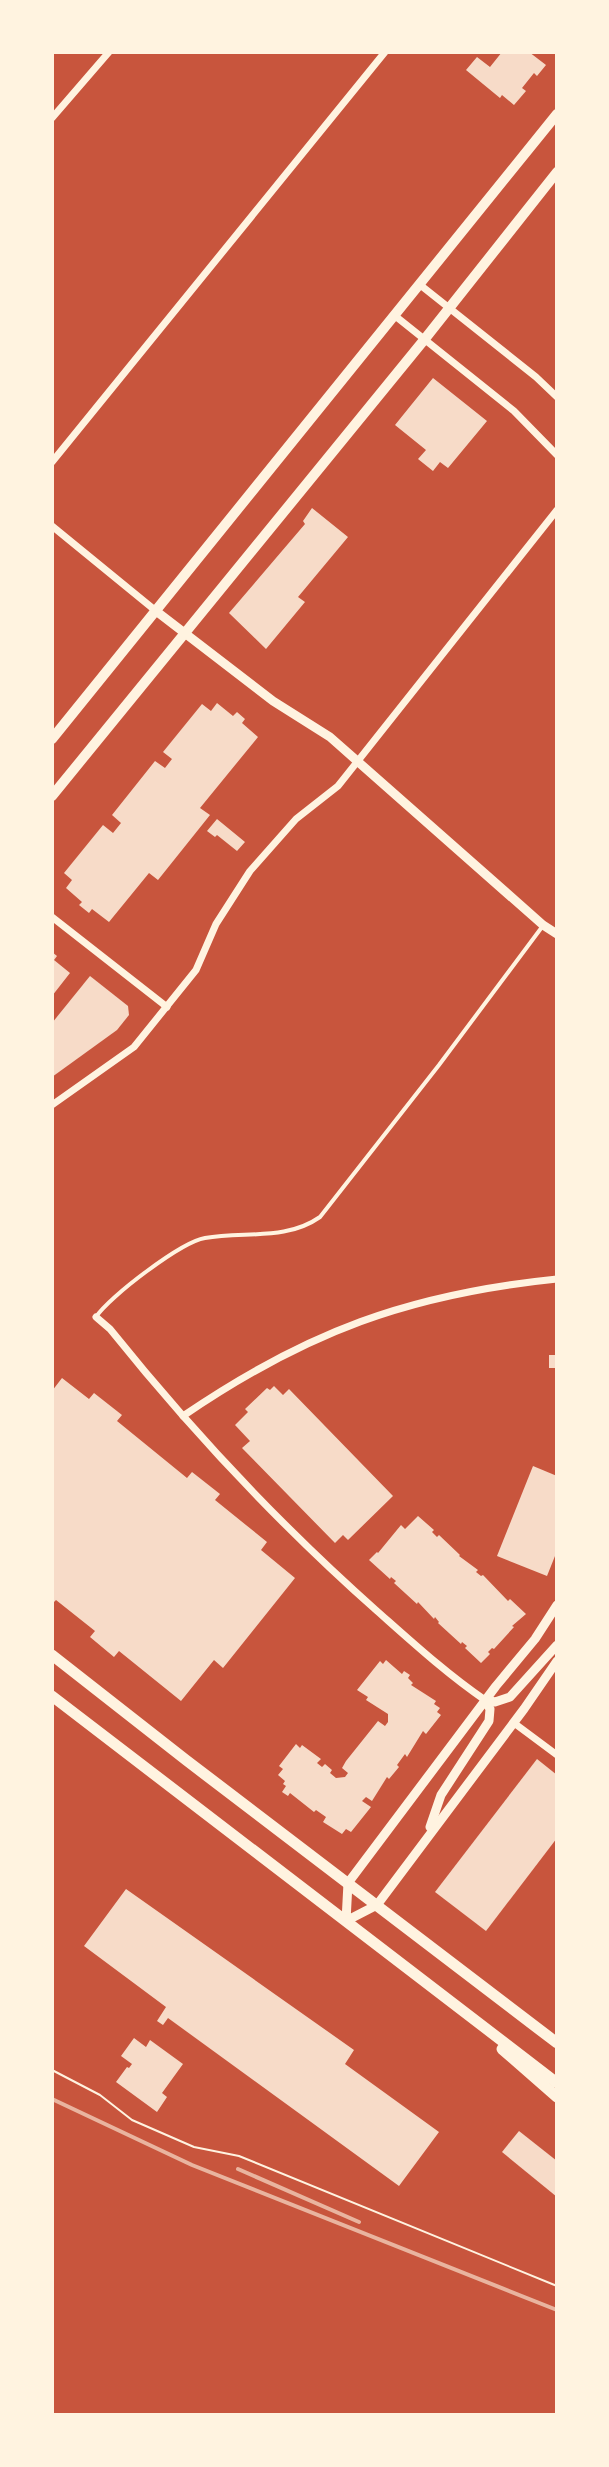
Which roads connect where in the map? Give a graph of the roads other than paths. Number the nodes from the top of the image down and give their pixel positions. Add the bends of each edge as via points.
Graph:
1 (109, 52) edge
2 (385, 52) edge
3 (557, 114) edge
4 (52, 118) edge
5 (557, 172) edge
6 (419, 284) junction
7 (449, 308) junction
8 (394, 315) junction
9 (424, 340) junction
10 (557, 397) edge
11 (557, 455) edge
12 (52, 462) edge
13 (557, 510) edge
14 (52, 526) edge
15 (156, 611) junction
16 (186, 633) junction
17 (52, 739) edge
18 (357, 761) junction
19 (52, 796) edge
20 (52, 917) edge
21 (543, 925) junction
22 (557, 934) edge
23 (167, 1007) junction
24 (52, 1105) edge
25 (557, 1279) edge
26 (96, 1317) joint
27 (183, 1416) junction
28 (557, 1605) edge
29 (557, 1645) edge
30 (52, 1655) edge
31 (557, 1661) edge
32 (52, 1696) edge
33 (485, 1700) junction
34 (514, 1723) junction
35 (557, 1755) edge
36 (426, 1837) junction
37 (348, 1883) junction
38 (377, 1905) junction
39 (346, 1921) junction
40 (411, 1970) junction
41 (557, 2043) edge
42 (556, 2082) edge
43 (557, 2097) edge

1 - 4 street
2 - 12 street
3 - 6 main road
5 - 7 main road
6 - 7 street
6 - 8 main road
7 - 9 main road
7 - 10 street
8 - 9 street
8 - 15 main road
9 - 11 street via 514,411
9 - 16 main road
13 - 18 street
14 - 15 street
15 - 16 street
15 - 17 main road
16 - 18 street
16 - 19 main road
18 - 21 street
18 - 23 street via 250,871 216,924 196,970
20 - 23 street
21 - 22 street
21 - 26 lane via 320,1217 297,1230 188,1244 114,1296
23 - 24 street via 124,1055
25 - 27 street via 452,1294 356,1322 268,1362
26 - 27 street
27 - 33 street via 313,1554
28 - 33 street
29 - 33 street via 510,1697
30 - 37 main road
31 - 34 street
32 - 39 main road
33 - 36 street via 489,1721 441,1795
33 - 37 street
34 - 35 street
34 - 36 street
36 - 38 street
37 - 38 main road
37 - 39 street
38 - 39 street
38 - 41 main road
39 - 40 main road
40 - 42 main road
40 - 43 main road

